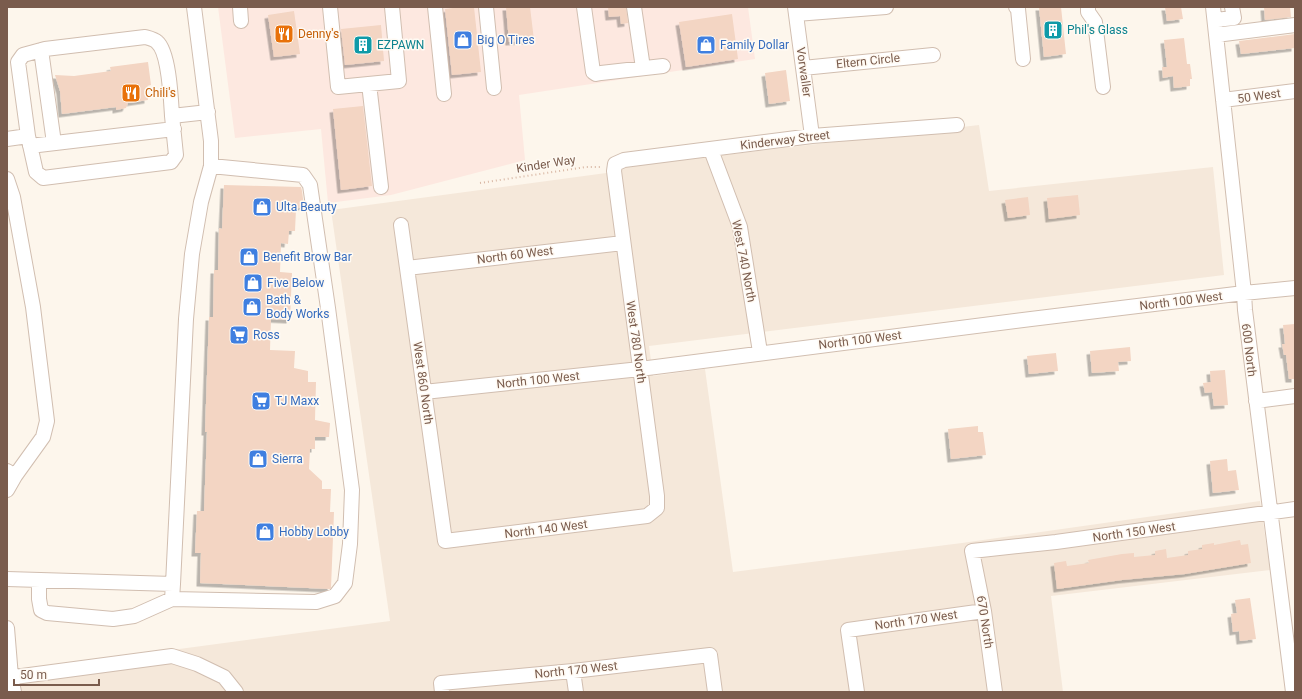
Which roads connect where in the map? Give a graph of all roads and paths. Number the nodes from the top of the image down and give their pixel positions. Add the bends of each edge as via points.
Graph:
1 (194, 7) edge
2 (240, 7) edge
3 (330, 7) edge
4 (392, 7) edge
5 (435, 7) edge
6 (486, 7) edge
7 (584, 7) edge
8 (634, 7) edge
9 (886, 7) edge
10 (1016, 7) edge
11 (1088, 7) edge
12 (796, 11) edge
13 (1233, 12) edge
14 (1214, 13) edge
15 (241, 21) dead end
16 (1295, 25) edge
17 (1236, 32) junction
18 (1216, 35) junction
19 (41, 50) junction
20 (933, 55) dead end
21 (1023, 59) dead end
22 (663, 66) dead end
23 (642, 68) junction
24 (803, 68) junction
25 (369, 84) junction
26 (1103, 87) dead end
27 (494, 88) dead end
28 (1295, 91) edge
29 (444, 94) dead end
30 (1223, 100) junction
31 (208, 112) junction
32 (173, 122) junction
33 (957, 125) dead end
34 (812, 136) junction
35 (7, 139) edge
36 (30, 141) junction
37 (54, 143) junction
38 (711, 150) junction
39 (615, 164) junction
40 (210, 166) junction
41 (7, 178) edge
42 (480, 183) dead end
43 (381, 188) dead end
44 (10, 198) edge
45 (401, 225) dead end
46 (623, 243) junction
47 (407, 268) junction
48 (1295, 288) edge
49 (1244, 293) junction
50 (760, 352) junction
51 (640, 368) junction
52 (424, 392) junction
53 (1295, 396) edge
54 (1256, 401) junction
55 (11, 473) edge
56 (7, 490) edge
57 (1295, 509) edge
58 (1270, 513) junction
59 (647, 516) joint
60 (445, 542) joint
61 (972, 551) joint
62 (7, 579) edge
63 (39, 580) junction
64 (174, 584) junction
65 (172, 599) junction
66 (984, 611) junction
67 (7, 628) edge
68 (573, 671) junction
69 (9, 677) edge
70 (441, 687) edge
71 (14, 692) edge
72 (236, 692) edge
73 (576, 692) edge
74 (715, 692) edge
75 (857, 692) edge
76 (995, 692) edge
77 (1293, 692) edge

1 - 31 street
2 - 15 street
3 - 25 street via 338,87
4 - 25 street via 400,81
5 - 29 street
6 - 27 street
7 - 23 street via 593,72 596,74
8 - 23 street
9 - 12 street
10 - 21 street
11 - 26 street via 1088,12 1095,22
12 - 24 street, Vorwaller
13 - 14 street
13 - 17 street
14 - 18 street, 600 North
16 - 17 street
17 - 18 street
18 - 30 street, 600 North
19 - 32 street via 145,37 156,41 163,48 167,66
19 - 36 street via 23,54 18,62
19 - 37 street
20 - 24 street, Eltern Circle
22 - 23 street
24 - 34 street, Vorwaller
25 - 43 street
28 - 30 street, 50 West
30 - 49 street, 600 North
31 - 32 street
31 - 40 street via 212,142
32 - 36 street via 176,155 171,162 43,178 36,172
32 - 37 street
33 - 34 street, Kinderway Street
34 - 38 street, Kinderway Street
35 - 36 street
36 - 37 street
38 - 39 street, Kinderway Street via 624,160
38 - 50 street, West 740 North via 740,227
39 - 42 path, Kinder Way
39 - 46 street, West 780 North
40 - 64 street via 192,254 186,319
40 - 65 street via 303,175 310,185 352,490 350,544 345,583 335,596 316,602
41 - 44 street
44 - 55 street via 33,307 47,421 43,437
45 - 47 street, West 860 North
46 - 47 street, North 60 West
46 - 51 street, West 780 North
47 - 52 street, West 860 North
48 - 49 street, North 100 West
49 - 50 street, North 100 West
49 - 54 street, 600 North
50 - 51 street, North 100 West
51 - 52 street, North 100 West
51 - 59 street, West 780 North via 657,496 657,508
52 - 60 street, West 860 North
53 - 54 street
54 - 58 street, 600 North
55 - 56 street
57 - 58 street, North 150 West
58 - 61 street, North 150 West
58 - 77 street, 600 North
59 - 60 street, North 140 West
61 - 66 street, 670 North
62 - 63 street
63 - 64 street
63 - 65 street via 41,610 47,613 113,619 134,616
64 - 65 street
66 - 75 street, North 170 West via 848,630
66 - 76 street, 670 North
67 - 69 street
68 - 70 street, North 170 West
68 - 73 street
68 - 74 street, North 170 West via 710,655
69 - 71 street
69 - 72 street via 172,656 224,677

